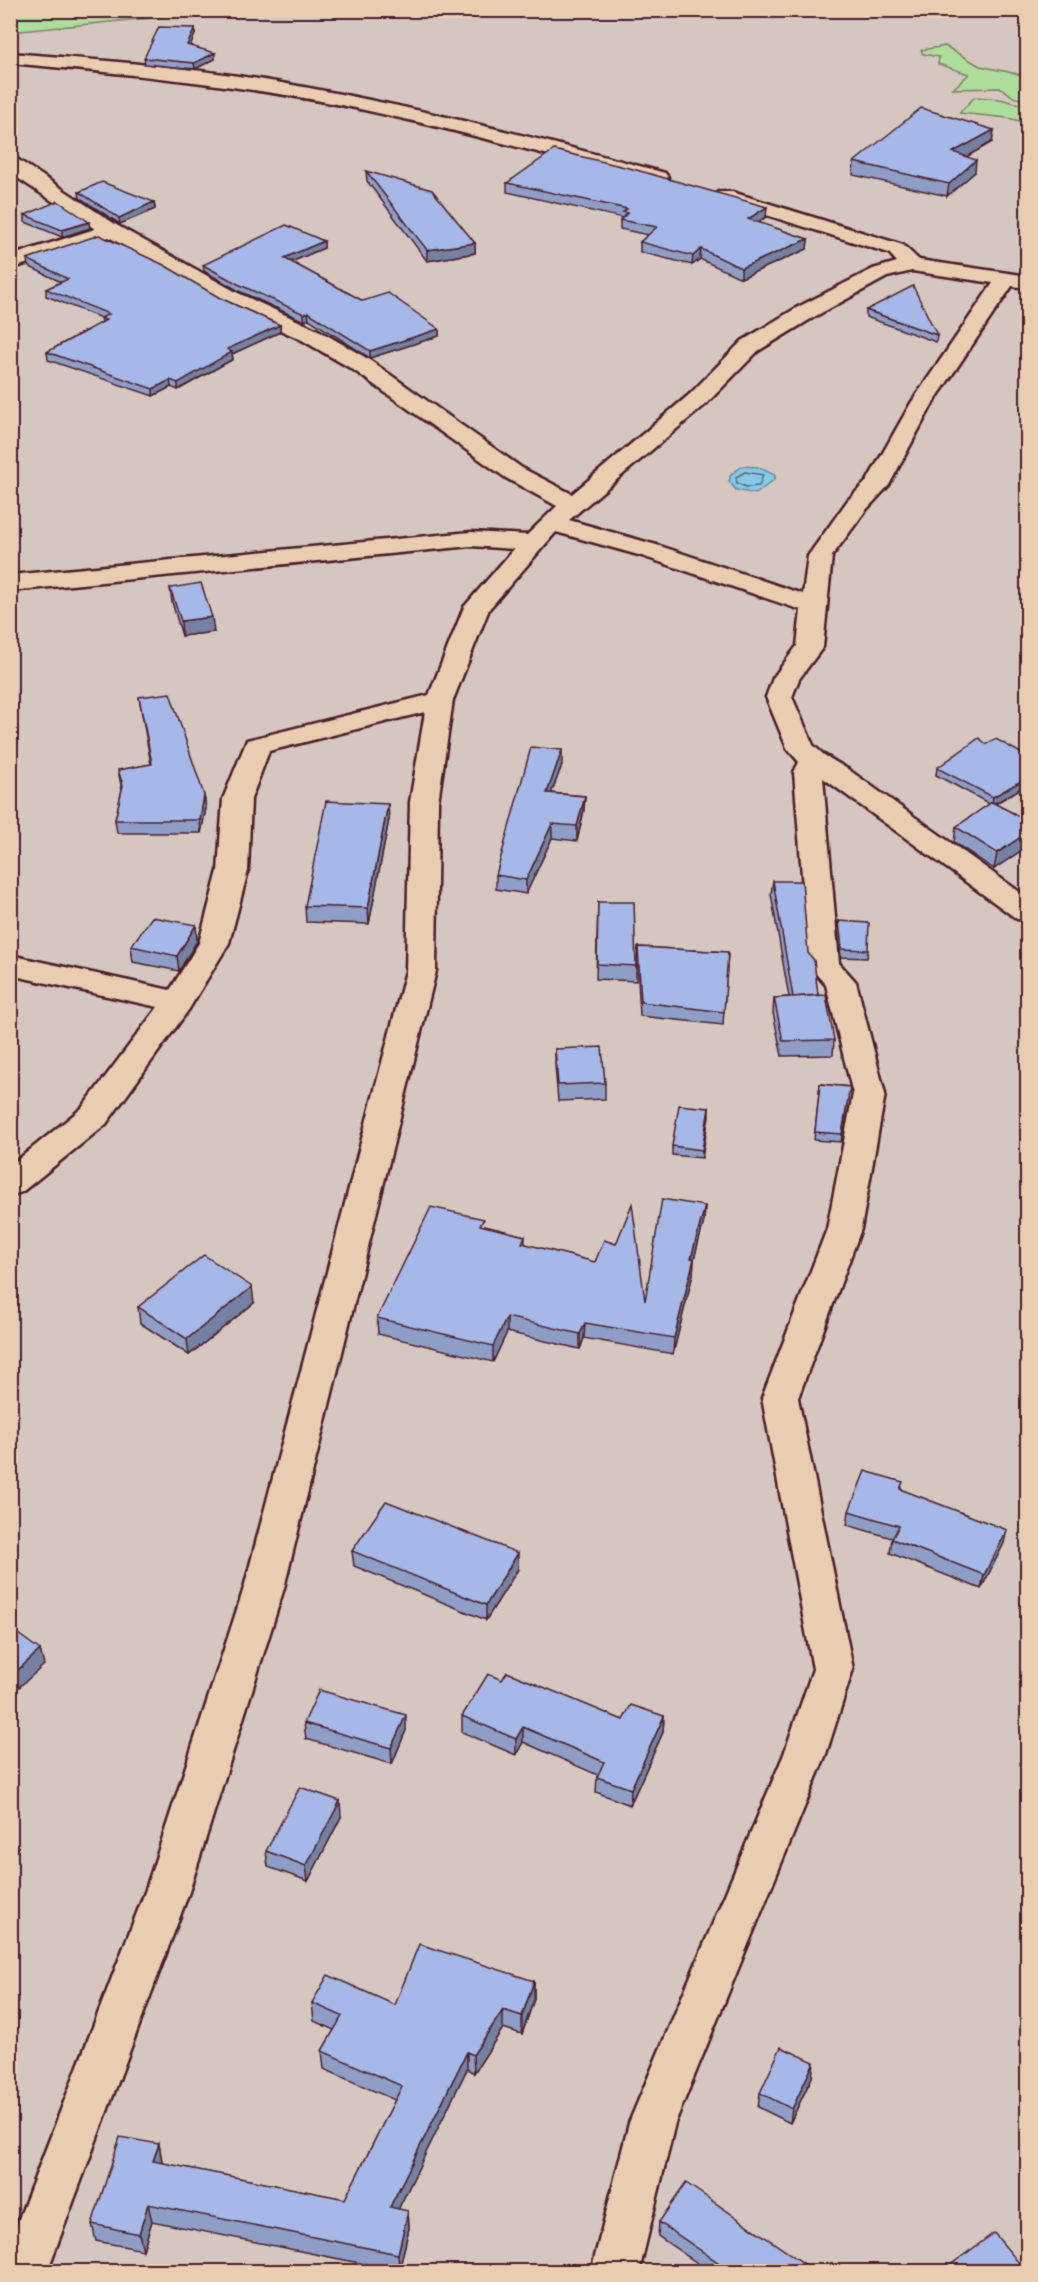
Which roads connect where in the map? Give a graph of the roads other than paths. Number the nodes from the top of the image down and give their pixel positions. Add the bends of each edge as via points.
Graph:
1 (10, 58) edge
2 (10, 162) edge
3 (679, 183) edge
4 (712, 192) edge
5 (111, 230) junction
6 (10, 263) edge
7 (912, 265) junction
8 (1017, 280) edge
9 (572, 504) junction
10 (541, 533) junction
11 (10, 583) edge
12 (815, 606) junction
13 (440, 700) junction
14 (814, 761) junction
15 (1028, 912) edge
16 (10, 965) edge
17 (178, 1002) junction
18 (10, 1184) edge
19 (23, 2271) edge
20 (615, 2271) edge

1 - 3 street via 221,80 356,103 531,141
2 - 5 street
4 - 7 street via 896,249
5 - 6 street
5 - 9 street via 230,298 310,335 360,364 514,473
7 - 8 street
7 - 9 street via 880,273 750,346 698,399 614,473
8 - 12 street via 922,403 877,485 820,556
9 - 10 street
10 - 11 street
10 - 12 street via 651,551
10 - 13 street via 477,607
12 - 14 street via 810,647 786,678 779,697 801,748
13 - 17 street via 257,746 237,799 233,871 214,943
13 - 19 street via 424,802 421,971 264,1588 167,1892
14 - 15 street
14 - 20 street via 807,772 824,966 841,982 869,1094 844,1229 780,1398 832,1669 805,1754 652,2123
16 - 17 street
17 - 18 street via 94,1116

